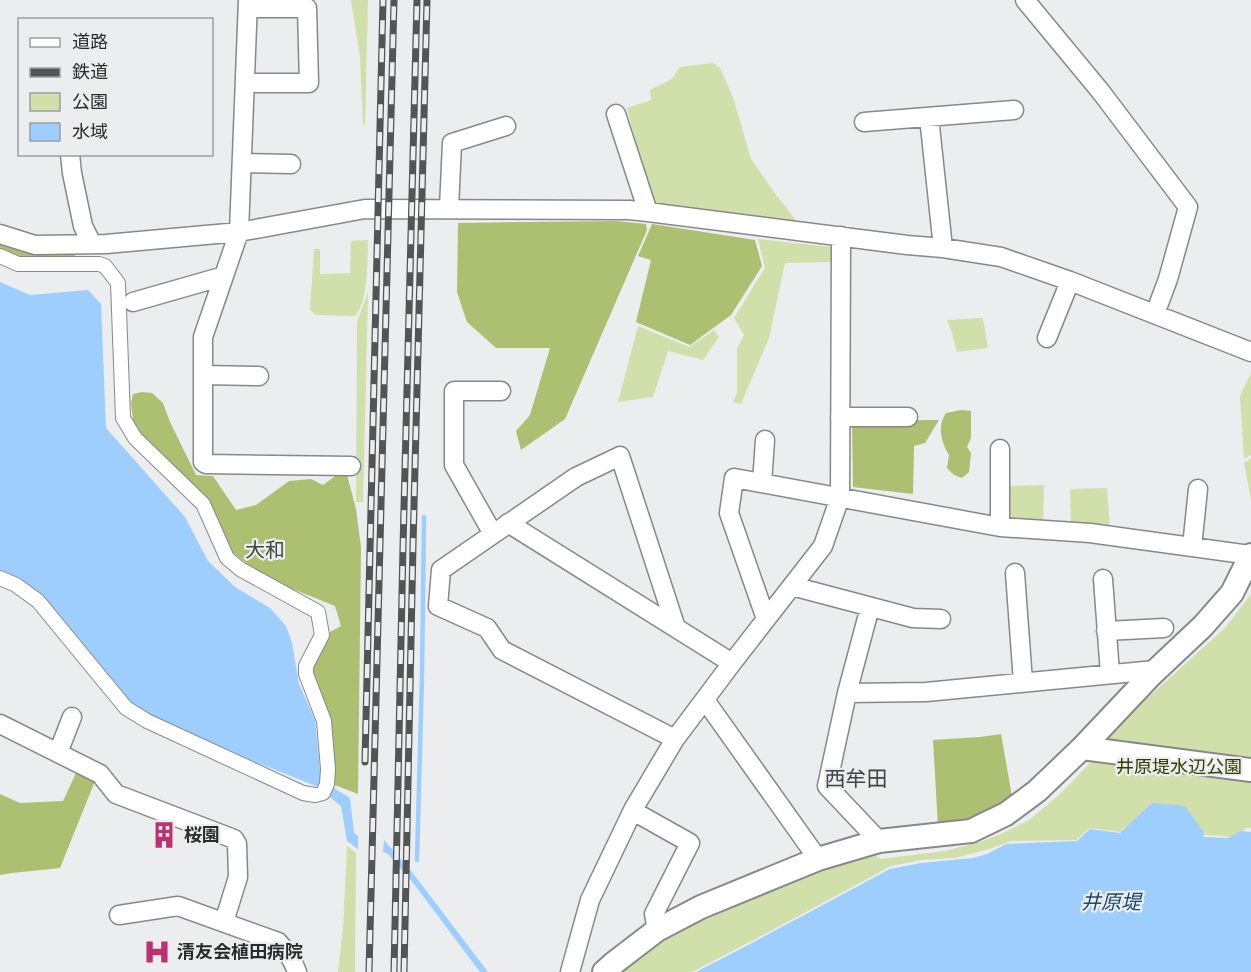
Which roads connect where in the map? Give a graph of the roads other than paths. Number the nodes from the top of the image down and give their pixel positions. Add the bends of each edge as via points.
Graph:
1 (1025, 0) edge
2 (248, 4) edge
3 (246, 83) junction
4 (1014, 110) dead end
5 (616, 114) dead end
6 (929, 117) junction
7 (864, 122) dead end
8 (506, 126) dead end
9 (70, 156) edge
10 (243, 163) junction
11 (291, 164) dead end
12 (448, 208) junction
13 (648, 212) junction
14 (239, 232) junction
15 (0, 234) edge
16 (841, 236) junction
17 (92, 244) junction
18 (943, 248) junction
19 (0, 256) edge
20 (224, 276) junction
21 (1070, 280) junction
22 (133, 302) dead end
23 (1155, 314) junction
24 (1047, 338) dead end
25 (1251, 352) edge
26 (203, 375) junction
27 (259, 376) dead end
28 (501, 391) dead end
29 (840, 417) junction
30 (908, 417) dead end
31 (765, 440) dead end
32 (1000, 449) dead end
33 (351, 466) dead end
34 (762, 483) junction
35 (1198, 489) dead end
36 (840, 497) junction
37 (1000, 527) junction
38 (500, 528) junction
39 (1192, 547) junction
40 (1251, 555) edge
41 (1015, 573) dead end
42 (0, 578) edge
43 (1103, 579) dead end
44 (792, 586) junction
45 (870, 607) junction
46 (766, 619) junction
47 (941, 619) dead end
48 (676, 628) junction
49 (1164, 628) dead end
50 (1106, 631) junction
51 (732, 663) junction
52 (1155, 670) junction
53 (1110, 674) junction
54 (1023, 682) junction
55 (847, 693) junction
56 (705, 700) junction
57 (72, 717) dead end
58 (0, 724) edge
59 (675, 739) junction
60 (1082, 748) junction
61 (58, 753) junction
62 (1251, 770) edge
63 (633, 811) junction
64 (879, 841) junction
65 (818, 860) junction
66 (119, 915) dead end
67 (224, 922) junction
68 (657, 930) junction
69 (297, 972) edge
70 (570, 972) edge
71 (604, 972) edge

1 - 23 street via 1188,207
2 - 3 street
2 - 3 street via 307,8 309,82
3 - 10 street
4 - 6 street
5 - 13 street
6 - 7 street
6 - 18 street
8 - 12 street via 452,143
9 - 17 street via 83,226
10 - 11 street
10 - 14 street
12 - 13 street
12 - 14 street via 365,209
13 - 16 street
14 - 17 street
14 - 20 street
15 - 17 street via 35,245
16 - 18 street
16 - 29 street
18 - 21 street via 1001,257
19 - 42 street via 18,264 105,266 118,283 123,418 135,438 203,504 227,558 318,612 322,635 306,666 306,674 324,721 328,769 323,794 303,793 126,708 38,601
20 - 22 street
20 - 26 street via 203,337
21 - 23 street
21 - 24 street
23 - 25 street
26 - 27 street
26 - 33 street via 206,464
28 - 38 street via 454,391 447,467
29 - 30 street
29 - 36 street
31 - 34 street
32 - 37 street
34 - 36 street
34 - 46 street via 734,478 729,513
35 - 39 street
36 - 37 street
36 - 44 street via 823,546
37 - 39 street via 1090,533
38 - 48 street
38 - 48 street via 576,477 620,456
38 - 59 street via 441,570 438,606 487,628 502,650
39 - 40 street
40 - 52 street via 1232,593
41 - 54 street
43 - 50 street
44 - 45 street
44 - 46 street
45 - 47 street via 914,618
45 - 55 street
46 - 51 street
48 - 51 street
49 - 50 street
50 - 53 street
51 - 56 street
52 - 53 street
52 - 60 street
53 - 54 street
54 - 55 street via 926,692
55 - 64 street via 827,786
56 - 59 street
56 - 65 street
57 - 61 street
58 - 61 street
59 - 63 street
60 - 62 street
60 - 64 street via 1037,791 1006,814 971,831
61 - 67 street via 100,774 116,794 234,839 238,877
63 - 68 street via 690,843 654,914
63 - 70 street via 590,900
64 - 65 street
65 - 68 street via 701,907
66 - 67 street via 178,906
67 - 69 street via 278,942
68 - 71 street

